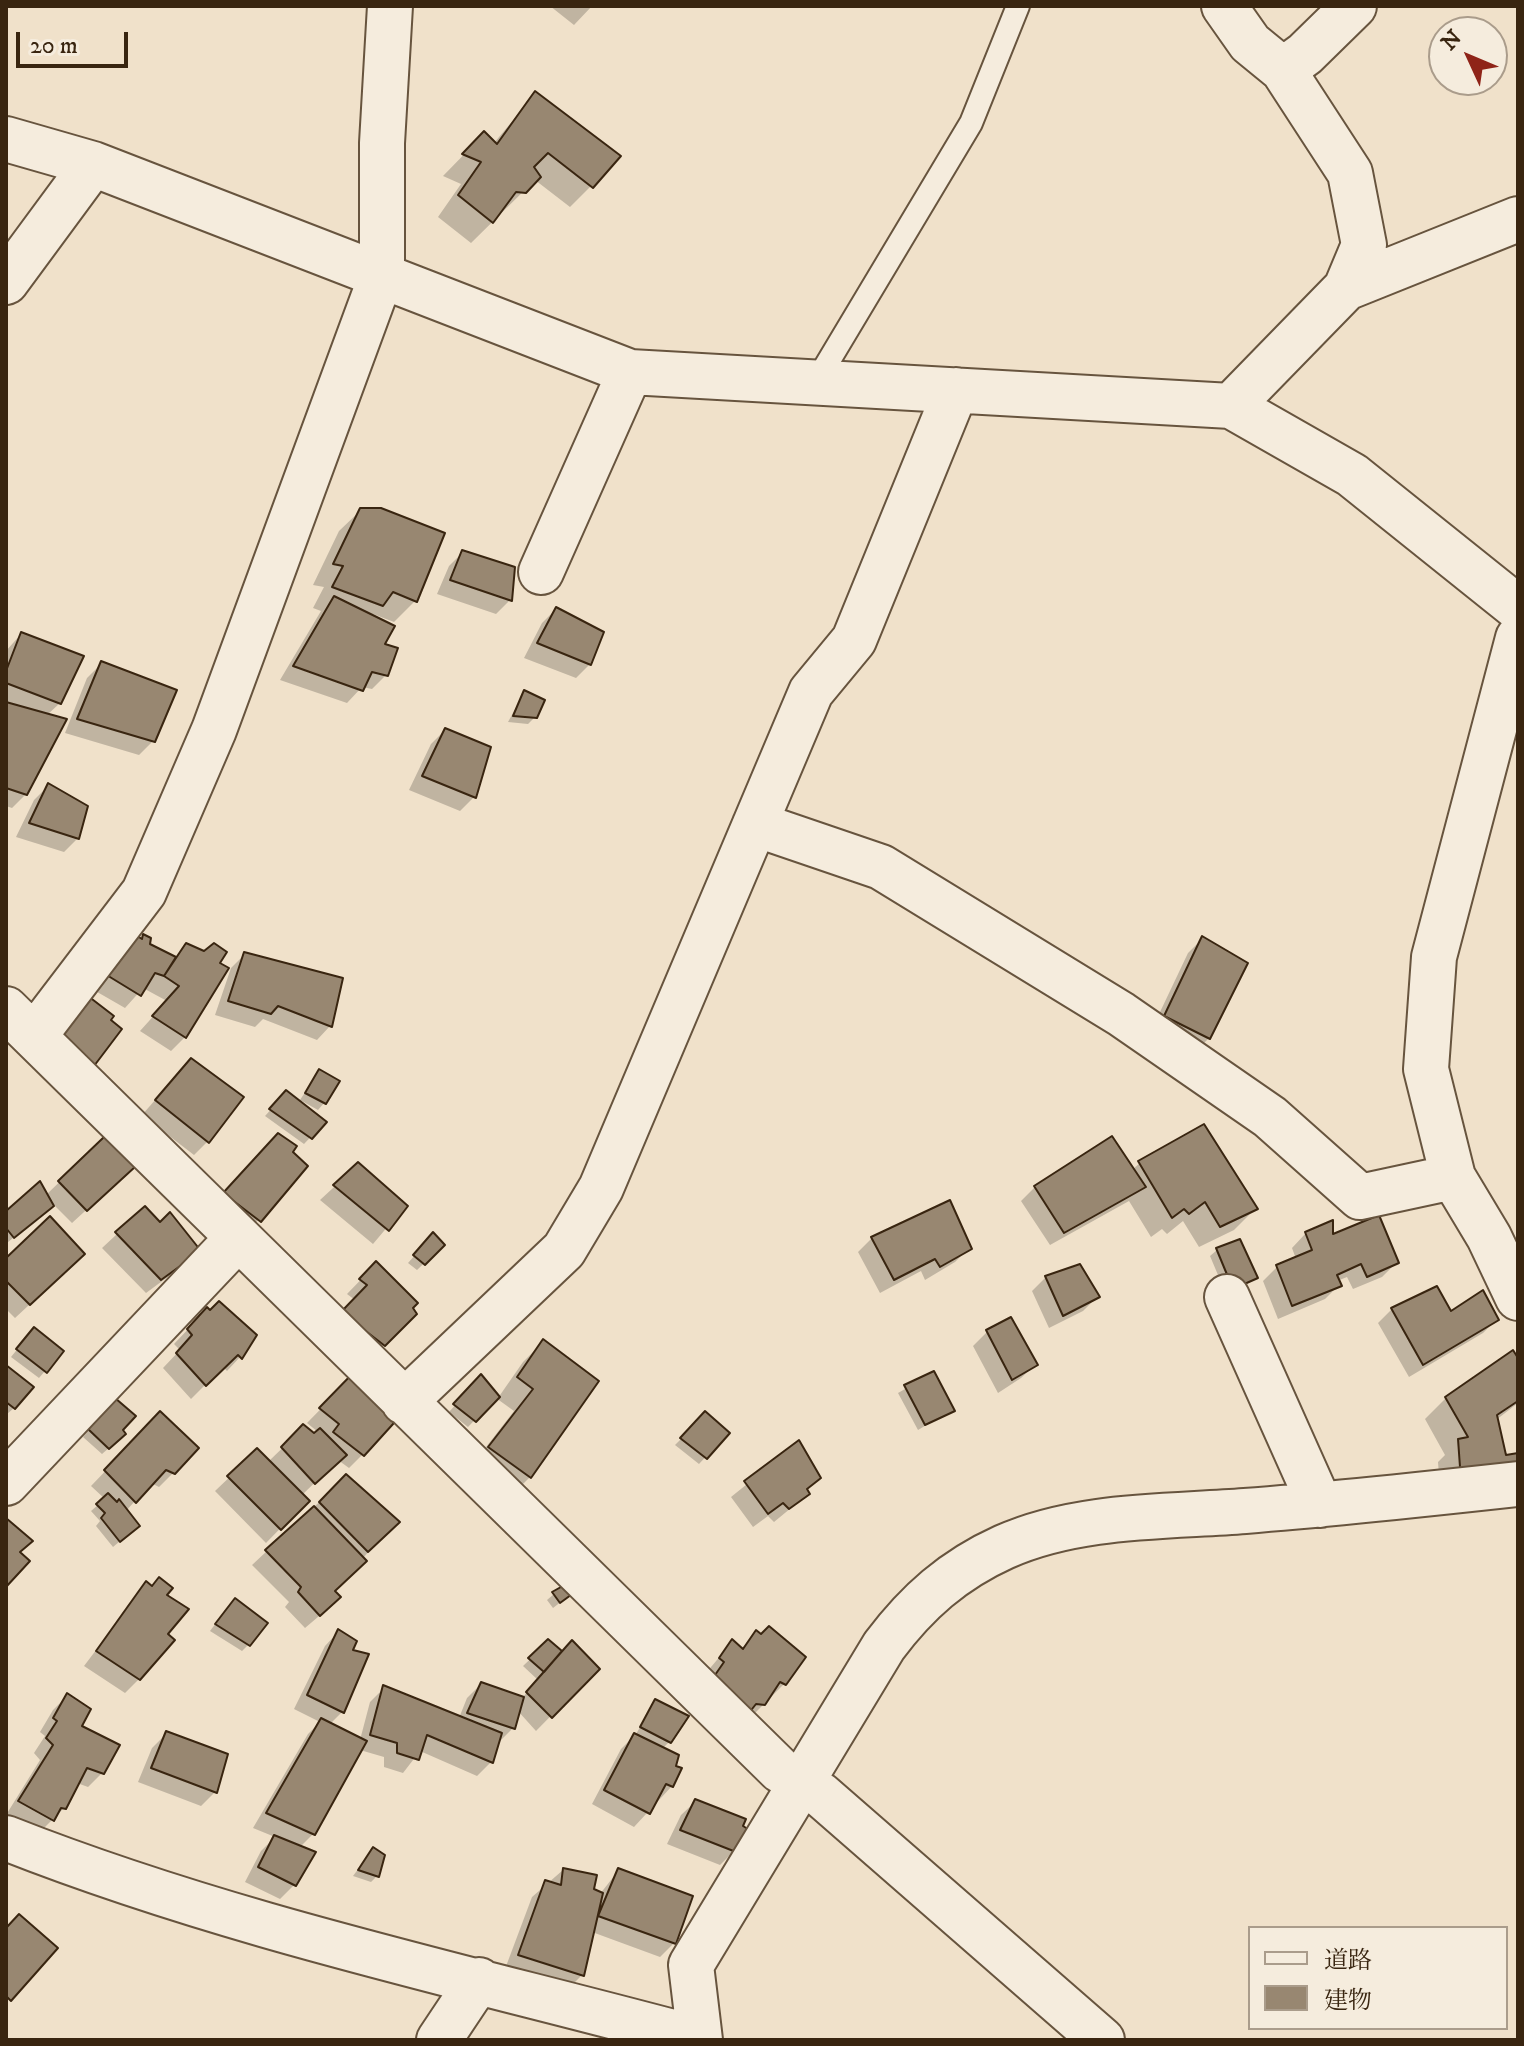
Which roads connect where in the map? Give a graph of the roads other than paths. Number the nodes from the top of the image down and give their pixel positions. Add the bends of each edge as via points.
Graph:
1 (390, 6) edge
2 (1018, 6) edge
3 (1224, 6) edge
4 (1354, 6) edge
5 (1283, 70) junction
6 (6, 139) edge
7 (93, 164) junction
8 (1518, 219) edge
9 (382, 274) junction
10 (6, 282) edge
11 (1346, 288) junction
12 (630, 372) junction
13 (816, 382) junction
14 (956, 390) junction
15 (1231, 406) junction
16 (541, 572) dead end
17 (1518, 608) edge
18 (1518, 638) edge
19 (755, 824) junction
20 (21, 1022) edge
21 (1453, 1177) junction
22 (238, 1238) junction
23 (1227, 1297) dead end
24 (1518, 1298) edge
25 (404, 1402) junction
26 (6, 1483) edge
27 (1518, 1484) edge
28 (1320, 1505) junction
29 (800, 1780) junction
30 (6, 1838) edge
31 (479, 1980) junction
32 (699, 2039) edge
33 (439, 2040) edge
34 (1102, 2040) edge

1 - 9 street
2 - 13 lane via 971,123
3 - 5 street via 1250,43
4 - 5 street
5 - 11 street via 1350,173 1364,245
6 - 7 street
7 - 9 street
7 - 10 street
8 - 11 street
9 - 12 street
9 - 20 street via 214,730 144,892
11 - 15 street
12 - 13 street
12 - 16 street
13 - 14 street
14 - 15 street
14 - 19 street via 854,640 811,692
15 - 17 street via 1352,475
18 - 21 street via 1434,957 1426,1069
19 - 21 street via 881,867 1121,1014 1270,1117 1360,1197
19 - 25 street via 601,1188 564,1250
20 - 22 street
21 - 24 street
22 - 25 street
22 - 26 street
23 - 28 street
25 - 29 street via 780,1770
27 - 28 street
28 - 29 street via 1111,1522 1021,1542 977,1561 913,1608
29 - 32 street via 691,1965
29 - 34 street
30 - 31 street via 66,1862 272,1924
31 - 32 street
31 - 33 street

